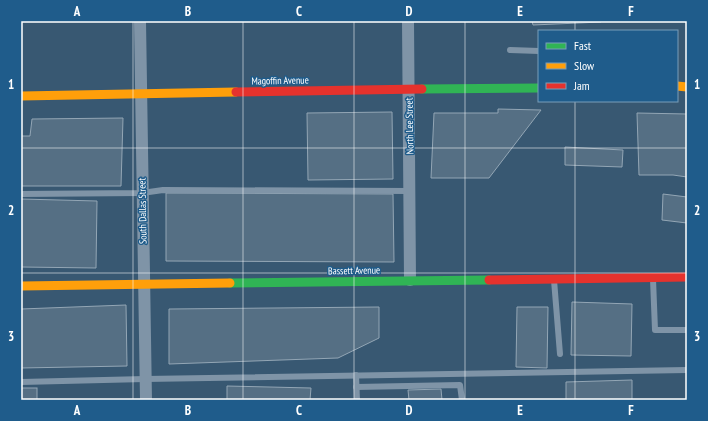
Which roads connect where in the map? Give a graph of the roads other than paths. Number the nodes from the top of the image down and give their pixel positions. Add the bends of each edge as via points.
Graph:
1 (140, 21) edge
2 (408, 21) edge
3 (510, 50) dead end
4 (538, 51) edge
5 (538, 88) edge
6 (409, 90) junction
7 (141, 94) junction
8 (21, 96) edge
9 (410, 191) junction
10 (142, 193) junction
11 (21, 194) edge
12 (653, 277) junction
13 (687, 277) edge
14 (554, 278) junction
15 (410, 280) junction
16 (144, 284) junction
17 (21, 286) edge
18 (687, 330) edge
19 (560, 354) dead end
20 (687, 370) edge
21 (356, 375) junction
22 (145, 379) junction
23 (21, 382) edge
24 (356, 387) junction
25 (146, 400) edge
26 (357, 400) edge
27 (462, 400) edge

1 - 7 street, South Dallas Street
2 - 6 street, North Lee Street
3 - 4 lane
5 - 6 street, Magoffin Avenue
6 - 7 street, Magoffin Avenue
6 - 9 street, North Lee Street
7 - 8 street, Magoffin Avenue
7 - 10 street, South Dallas Street
9 - 10 lane via 163,190
9 - 15 street, North Lee Street
10 - 11 lane
10 - 16 street, South Dallas Street
12 - 13 street, Bassett Avenue
12 - 14 street, Bassett Avenue
12 - 18 lane via 655,330
14 - 15 street, Bassett Avenue
14 - 19 lane
15 - 16 street, Bassett Avenue
16 - 17 street, Bassett Avenue
16 - 22 street, South Dallas Street
20 - 21 lane
21 - 22 lane
21 - 24 lane
22 - 23 lane
22 - 25 street, South Dallas Street
24 - 26 lane
24 - 27 lane via 460,385

